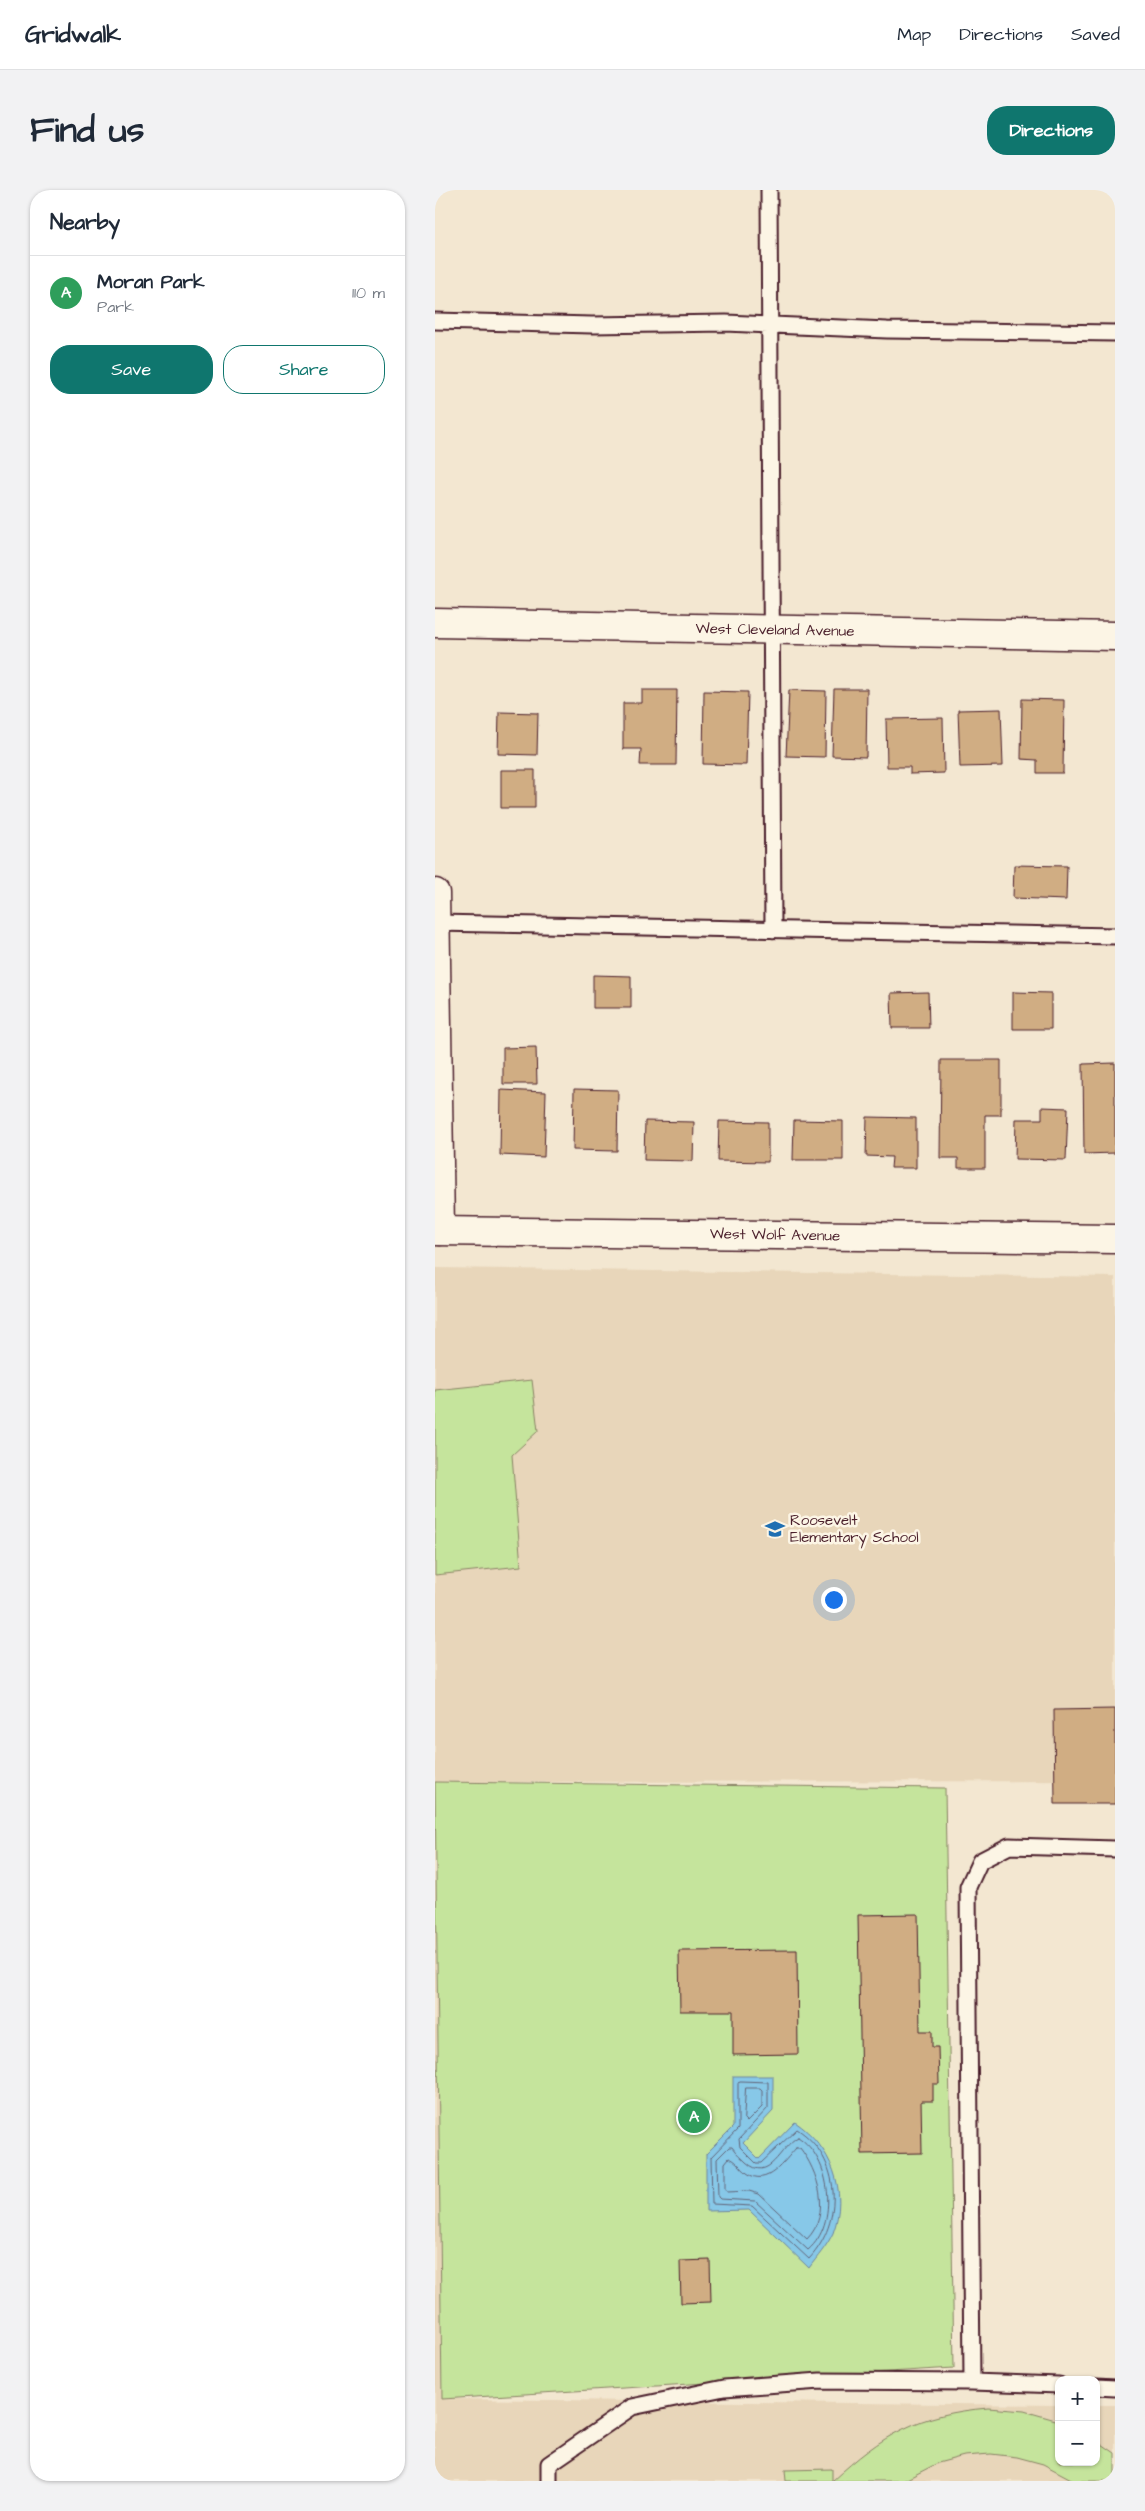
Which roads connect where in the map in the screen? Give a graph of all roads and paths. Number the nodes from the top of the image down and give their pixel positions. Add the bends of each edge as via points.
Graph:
1 (769, 190) edge
2 (435, 321) edge
3 (770, 325) junction
4 (1115, 333) edge
5 (435, 623) edge
6 (772, 630) junction
7 (1115, 636) edge
8 (435, 893) edge
9 (435, 923) edge
10 (773, 930) junction
11 (1115, 936) edge
12 (438, 1231) edge
13 (1115, 1239) edge
14 (1115, 1849) edge
15 (972, 2382) junction
16 (1055, 2385) edge
17 (1100, 2387) edge
18 (1115, 2388) edge
19 (549, 2481) edge

1 - 3 lane
2 - 3 lane
3 - 4 lane
3 - 6 lane
5 - 6 street, West Cleveland Avenue
6 - 7 street, West Cleveland Avenue
6 - 10 lane
8 - 9 street
9 - 10 lane
9 - 12 street
10 - 11 lane
12 - 13 street, West Wolf Avenue
14 - 15 lane via 1009,1846 980,1861 968,1887
15 - 16 lane
15 - 19 lane via 820,2381 724,2388 632,2407 549,2464
17 - 18 lane

